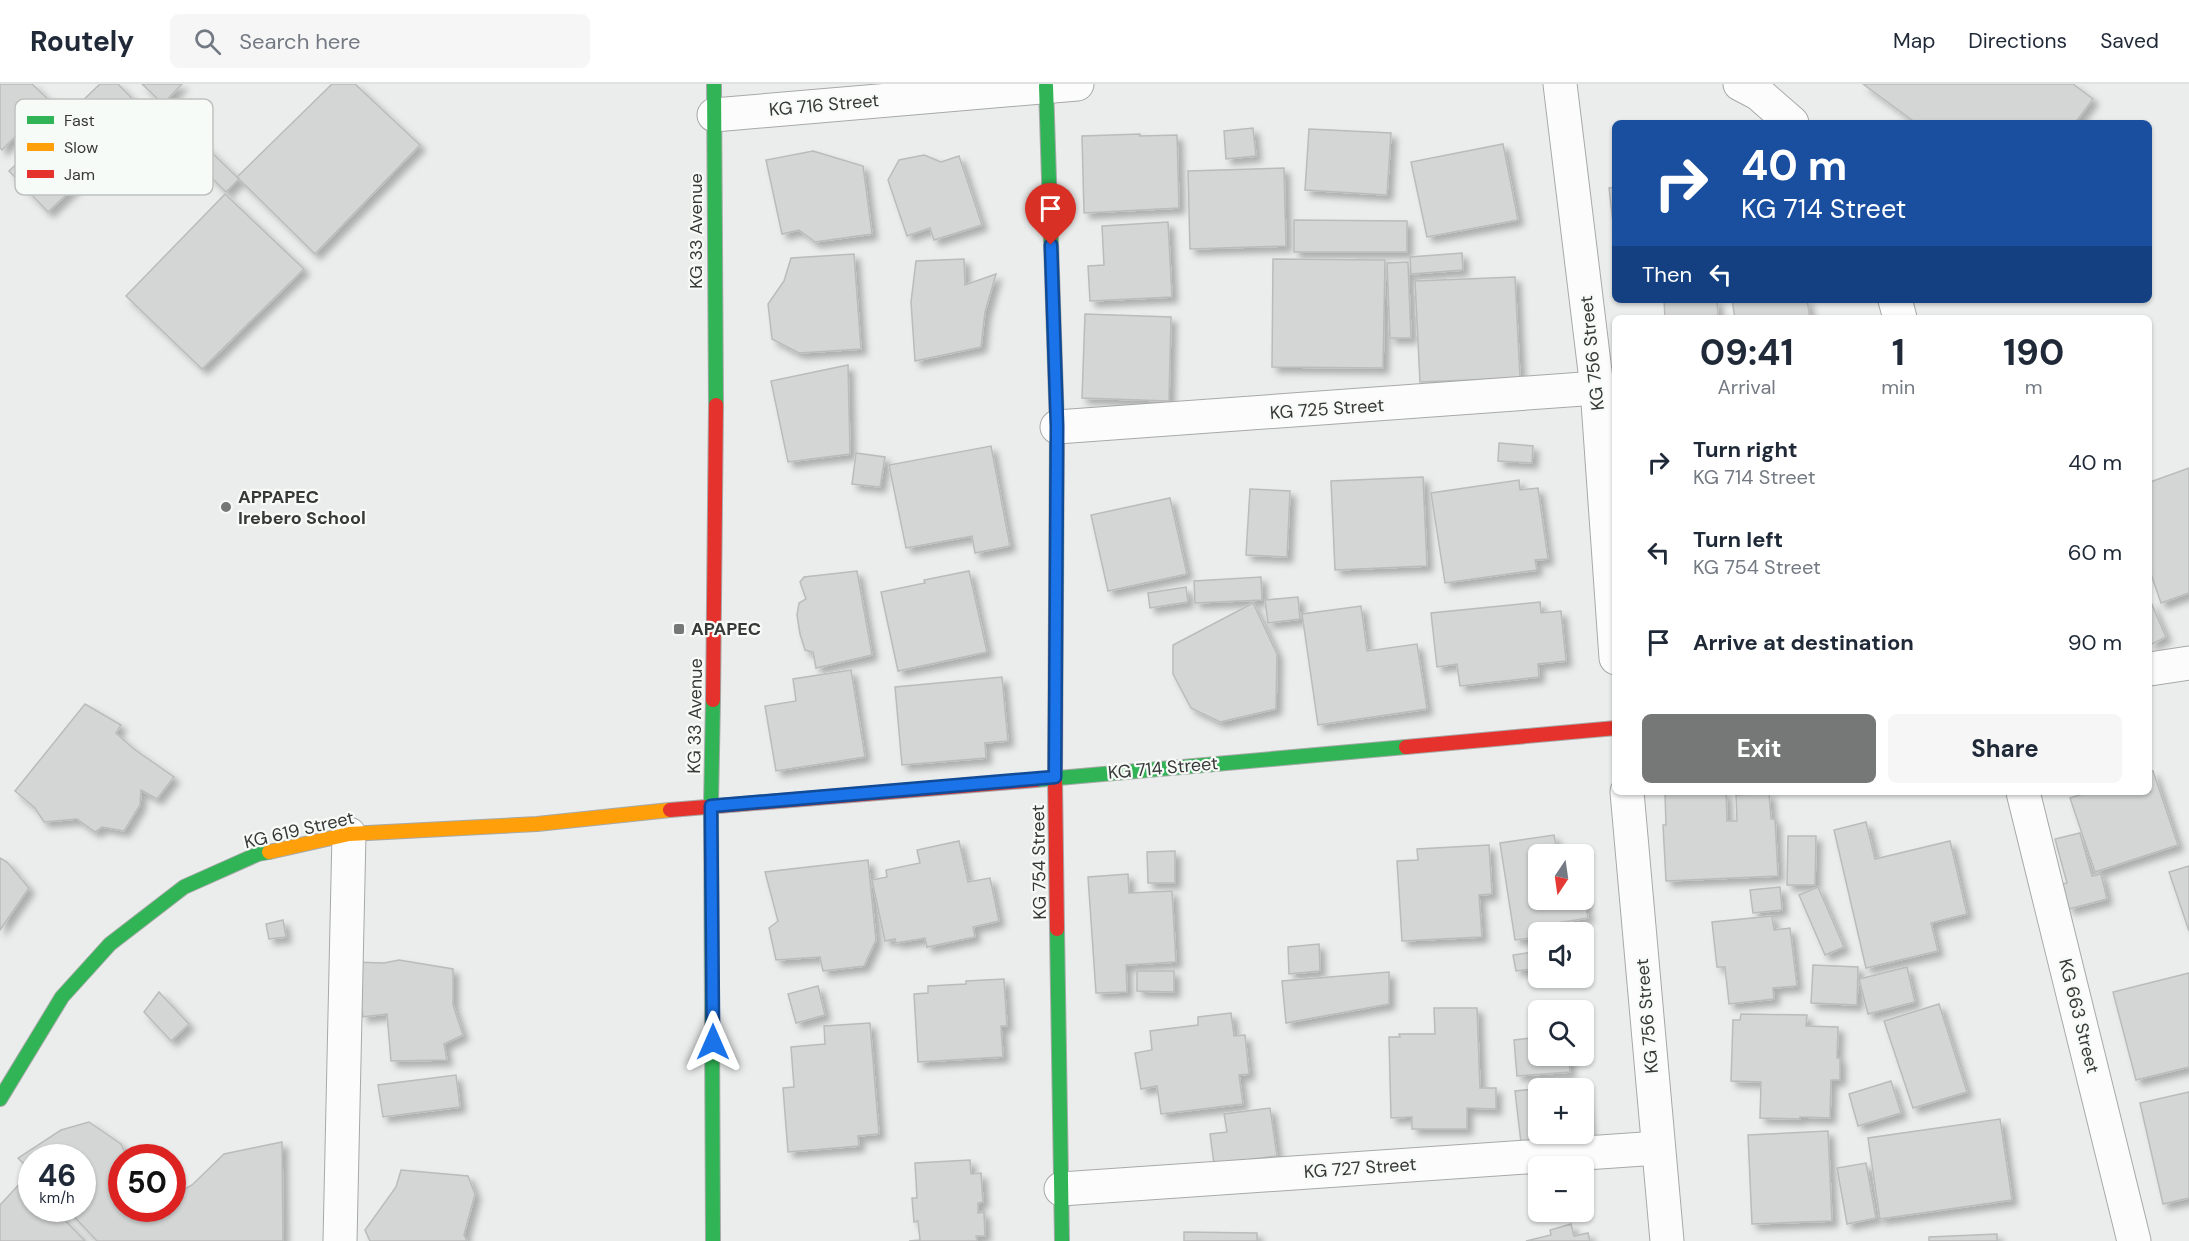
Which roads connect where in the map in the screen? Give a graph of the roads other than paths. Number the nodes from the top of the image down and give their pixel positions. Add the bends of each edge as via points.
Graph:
1 (1560, 84) edge
2 (1740, 84) edge
3 (1061, 85) edge
4 (714, 99) edge
5 (1789, 120) edge
6 (1597, 388) junction
7 (1057, 426) junction
8 (1612, 601) edge
9 (2189, 663) edge
10 (2152, 669) edge
11 (1612, 728) edge
12 (1055, 777) junction
13 (1627, 795) edge
14 (2024, 795) edge
15 (711, 806) junction
16 (349, 834) junction
17 (0, 1100) edge
18 (1658, 1148) junction
19 (1061, 1189) junction
20 (340, 1241) edge
21 (713, 1241) edge
22 (1062, 1241) edge
23 (1667, 1241) edge
24 (2134, 1241) edge

1 - 6 street, KG 756 Street
2 - 5 street via 1759,94
3 - 4 street, KG 716 Street
3 - 7 street, KG 754 Street
4 - 15 street, KG 33 Avenue via 716,477
6 - 7 street, KG 725 Street
6 - 8 street, KG 756 Street
7 - 12 street, KG 754 Street
9 - 10 street
11 - 12 street, KG 714 Street
12 - 15 street, KG 714 Street
12 - 19 street, KG 754 Street
13 - 18 street, KG 756 Street
14 - 24 street, KG 663 Street
15 - 16 street, KG 619 Street via 537,824
15 - 21 street, KG 33 Avenue
16 - 17 street, KG 619 Street via 258,854 184,887 110,944 62,997
16 - 20 street
18 - 19 street, KG 727 Street
18 - 23 street, KG 756 Street
19 - 22 street, KG 754 Street

